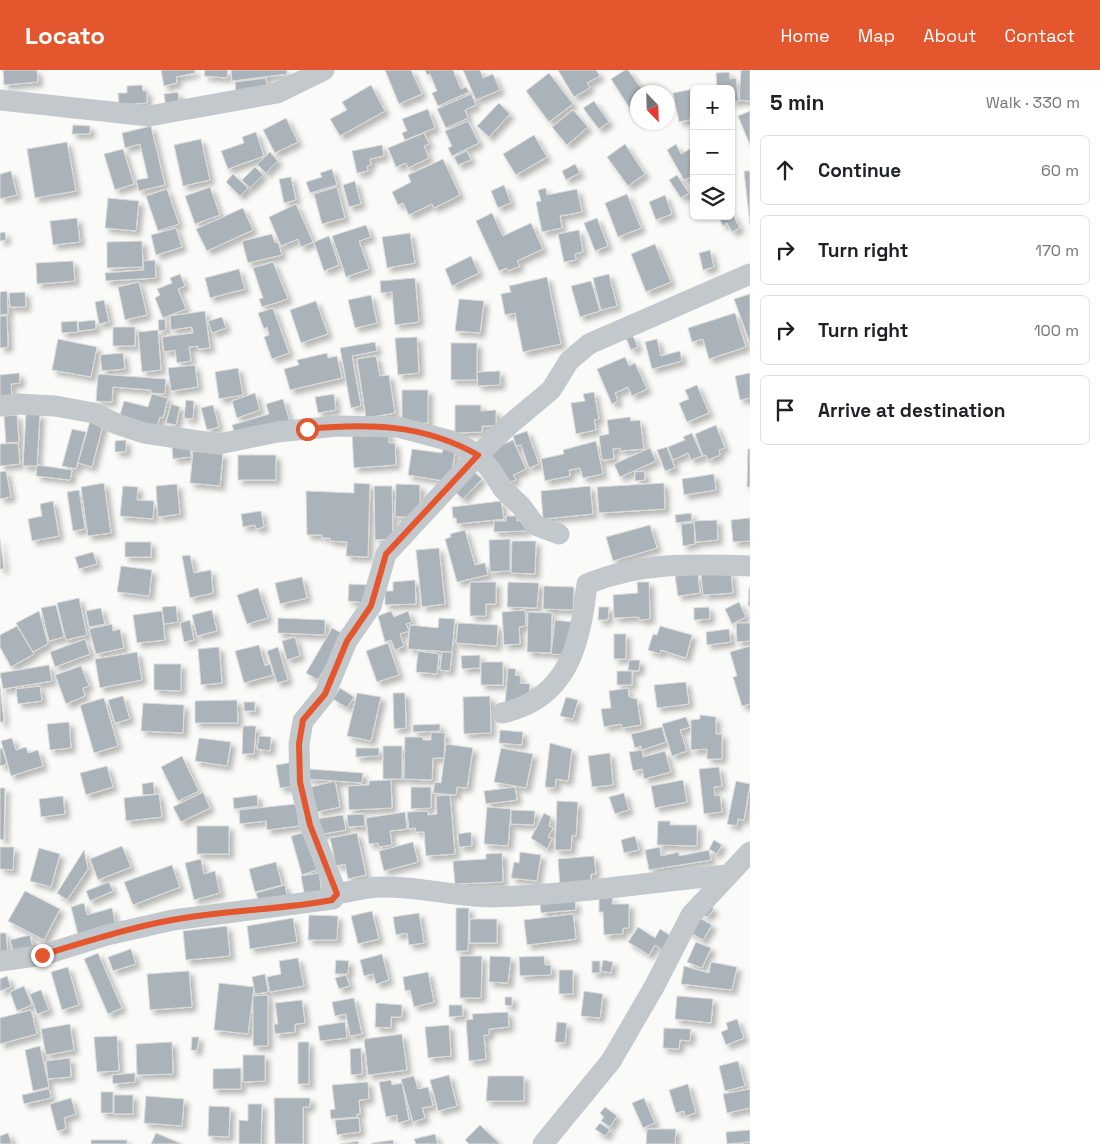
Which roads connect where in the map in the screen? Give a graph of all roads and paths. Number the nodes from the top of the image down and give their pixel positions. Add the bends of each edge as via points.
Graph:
1 (324, 70) edge
2 (0, 100) edge
3 (750, 274) edge
4 (0, 406) edge
5 (478, 455) junction
6 (559, 534) dead end
7 (750, 566) edge
8 (502, 713) dead end
9 (749, 855) edge
10 (727, 875) junction
11 (337, 894) junction
12 (0, 961) edge
13 (543, 1144) edge

1 - 2 street via 277,93 149,116
3 - 5 street via 589,344 570,361 551,390
4 - 5 street via 55,406 94,413 144,433 219,444 277,432 358,425 398,427 455,442
5 - 6 street via 535,525
5 - 11 street via 386,554 371,606 347,641 325,694 303,720 299,744 300,782 310,825
7 - 8 street via 673,564 621,572 587,584 578,640 561,678 522,709
9 - 10 street
10 - 11 street via 561,894 489,897 384,887
10 - 13 street via 691,915 611,1061
11 - 12 street via 332,900 302,905 173,920 42,955

